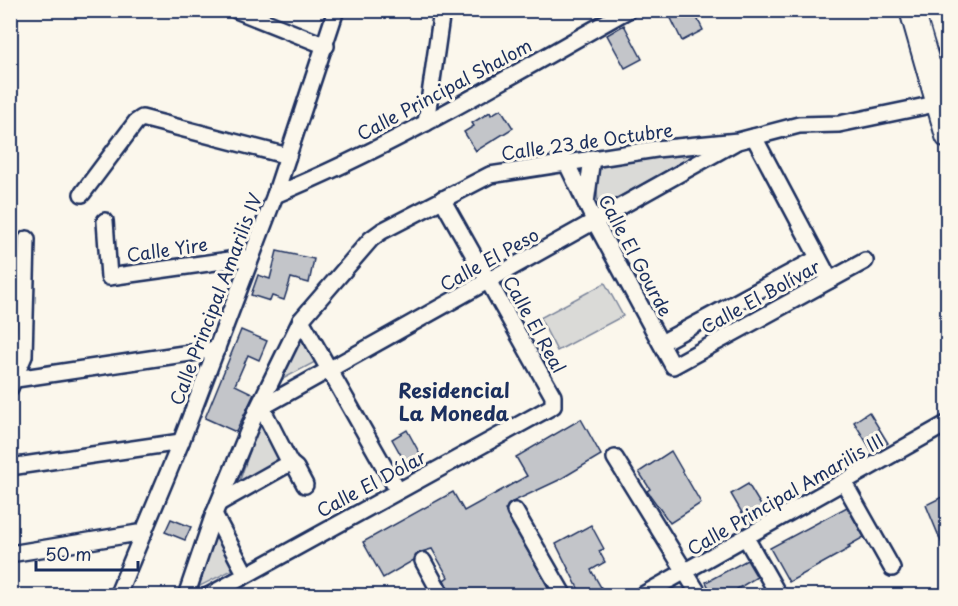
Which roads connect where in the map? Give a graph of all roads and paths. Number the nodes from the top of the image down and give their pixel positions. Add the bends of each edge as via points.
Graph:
1 (236, 10) edge
2 (336, 10) edge
3 (442, 10) edge
4 (628, 10) edge
5 (912, 10) edge
6 (938, 10) edge
7 (948, 42) edge
8 (326, 46) junction
9 (938, 68) edge
10 (943, 103) edge
11 (426, 123) junction
12 (948, 136) edge
13 (754, 137) junction
14 (738, 141) junction
15 (288, 156) junction
16 (591, 158) junction
17 (566, 162) junction
18 (82, 194) dead end
19 (275, 195) junction
20 (442, 199) junction
21 (586, 203) junction
22 (105, 221) dead end
23 (595, 222) junction
24 (27, 240) dead end
25 (251, 257) junction
26 (818, 258) junction
27 (865, 261) dead end
28 (830, 280) junction
29 (489, 282) junction
30 (301, 320) junction
31 (661, 343) junction
32 (217, 349) junction
33 (673, 366) joint
34 (330, 371) junction
35 (13, 383) edge
36 (553, 406) joint
37 (259, 409) junction
38 (948, 423) edge
39 (181, 442) junction
40 (615, 458) dead end
41 (290, 463) junction
42 (10, 468) edge
43 (844, 483) junction
44 (305, 485) dead end
45 (398, 491) junction
46 (216, 508) junction
47 (515, 511) dead end
48 (144, 532) junction
49 (746, 538) junction
50 (10, 554) edge
51 (423, 561) dead end
52 (891, 568) dead end
53 (245, 573) junction
54 (685, 573) junction
55 (117, 596) edge
56 (186, 596) edge
57 (208, 596) edge
58 (442, 596) edge
59 (564, 596) edge
60 (641, 596) edge
61 (700, 596) edge
62 (779, 596) edge

1 - 8 street
2 - 8 street, Calle Principal Amarilis IV
3 - 11 street
4 - 11 street, Calle Principal Shalom
5 - 9 main road
6 - 7 main road
8 - 15 street, Calle Principal Amarilis IV
9 - 10 main road
10 - 12 main road
10 - 13 street, Calle 23 de Octubre via 839,124 798,125
11 - 19 street, Calle Principal Shalom
13 - 14 street, Calle 23 de Octubre
13 - 26 street
14 - 16 street, Calle 23 de Octubre
14 - 23 street, Calle El Peso
15 - 18 street via 142,118
15 - 19 street, Calle Principal Amarilis IV
16 - 17 street, Calle 23 de Octubre
16 - 21 street
17 - 20 street, Calle 23 de Octubre via 490,175
17 - 21 street, Calle El Gourde
19 - 25 street, Calle Principal Amarilis IV
20 - 29 street, Calle El Real
20 - 30 street, Calle 23 de Octubre via 371,239
21 - 23 street, Calle El Gourde
22 - 25 street, Calle Yire via 108,277
23 - 29 street, Calle El Peso
23 - 31 street, Calle El Gourde
24 - 35 street via 24,356
25 - 32 street, Calle Principal Amarilis IV
26 - 28 street
26 - 31 street, Calle El Bolívar
27 - 28 street, Calle El Bolívar
28 - 33 street, Calle El Bolívar
29 - 34 street, Calle El Peso
29 - 36 street, Calle El Real via 553,396
30 - 34 street
30 - 37 street, Calle 23 de Octubre
31 - 33 street, Calle El Gourde
32 - 35 street
32 - 39 street, Calle Principal Amarilis IV
34 - 37 street, Calle El Peso
34 - 45 street
36 - 45 street, Calle El Dólar
37 - 41 street
37 - 46 street, Calle 23 de Octubre
38 - 43 street, Calle Principal Amarilis III
39 - 42 street
39 - 48 street, Calle Principal Amarilis IV
40 - 54 street
41 - 44 street
41 - 46 street
43 - 49 street, Calle Principal Amarilis III
43 - 52 street
45 - 53 street, Calle El Dólar
46 - 53 street
46 - 56 street, Calle 23 de Octubre
47 - 59 street
48 - 50 street
48 - 55 street, Calle Principal Amarilis IV
49 - 54 street, Calle Principal Amarilis III
49 - 62 street
51 - 58 street
53 - 57 street, Calle El Dólar
54 - 60 street, Calle Principal Amarilis III
54 - 61 street

